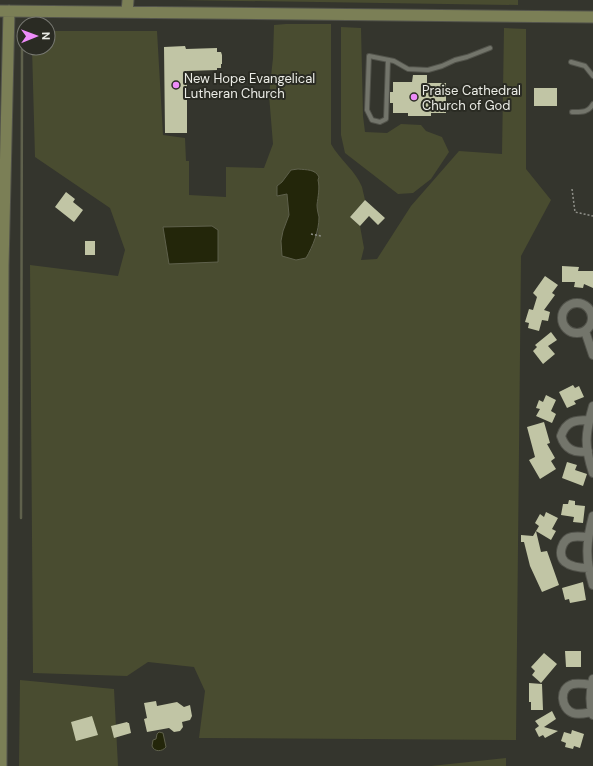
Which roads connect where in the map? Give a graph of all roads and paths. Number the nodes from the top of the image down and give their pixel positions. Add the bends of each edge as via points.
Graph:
1 (128, 0) edge
2 (4, 11) edge
3 (127, 12) junction
4 (593, 17) edge
5 (490, 48) dead end
6 (388, 60) junction
7 (571, 62) dead end
8 (593, 76) edge
9 (593, 104) edge
10 (572, 112) dead end
11 (572, 189) dead end
12 (593, 216) edge
13 (311, 234) dead end
14 (321, 236) dead end
15 (585, 332) dead end
16 (593, 355) edge
17 (593, 406) edge
18 (589, 420) junction
19 (588, 452) junction
20 (593, 473) edge
21 (593, 516) edge
22 (588, 537) junction
23 (589, 568) junction
24 (593, 585) edge
25 (592, 682) edge
26 (592, 713) edge
27 (1, 766) edge

1 - 3 street
2 - 3 street
2 - 27 street
3 - 4 street
5 - 6 lane via 428,70 408,69
6 - 6 lane via 386,120 380,122 372,120 367,110 369,56
7 - 8 lane via 585,66
9 - 10 lane via 584,112
11 - 12 path via 575,212
13 - 14 path
15 - 16 street
17 - 18 street
18 - 19 street via 586,435
18 - 19 street via 570,422 561,436 571,450
19 - 20 street
21 - 22 street
22 - 23 street
22 - 23 street via 567,539 561,553 566,563
23 - 24 street
25 - 26 street
25 - 26 street via 569,686 565,690 563,701 572,713

